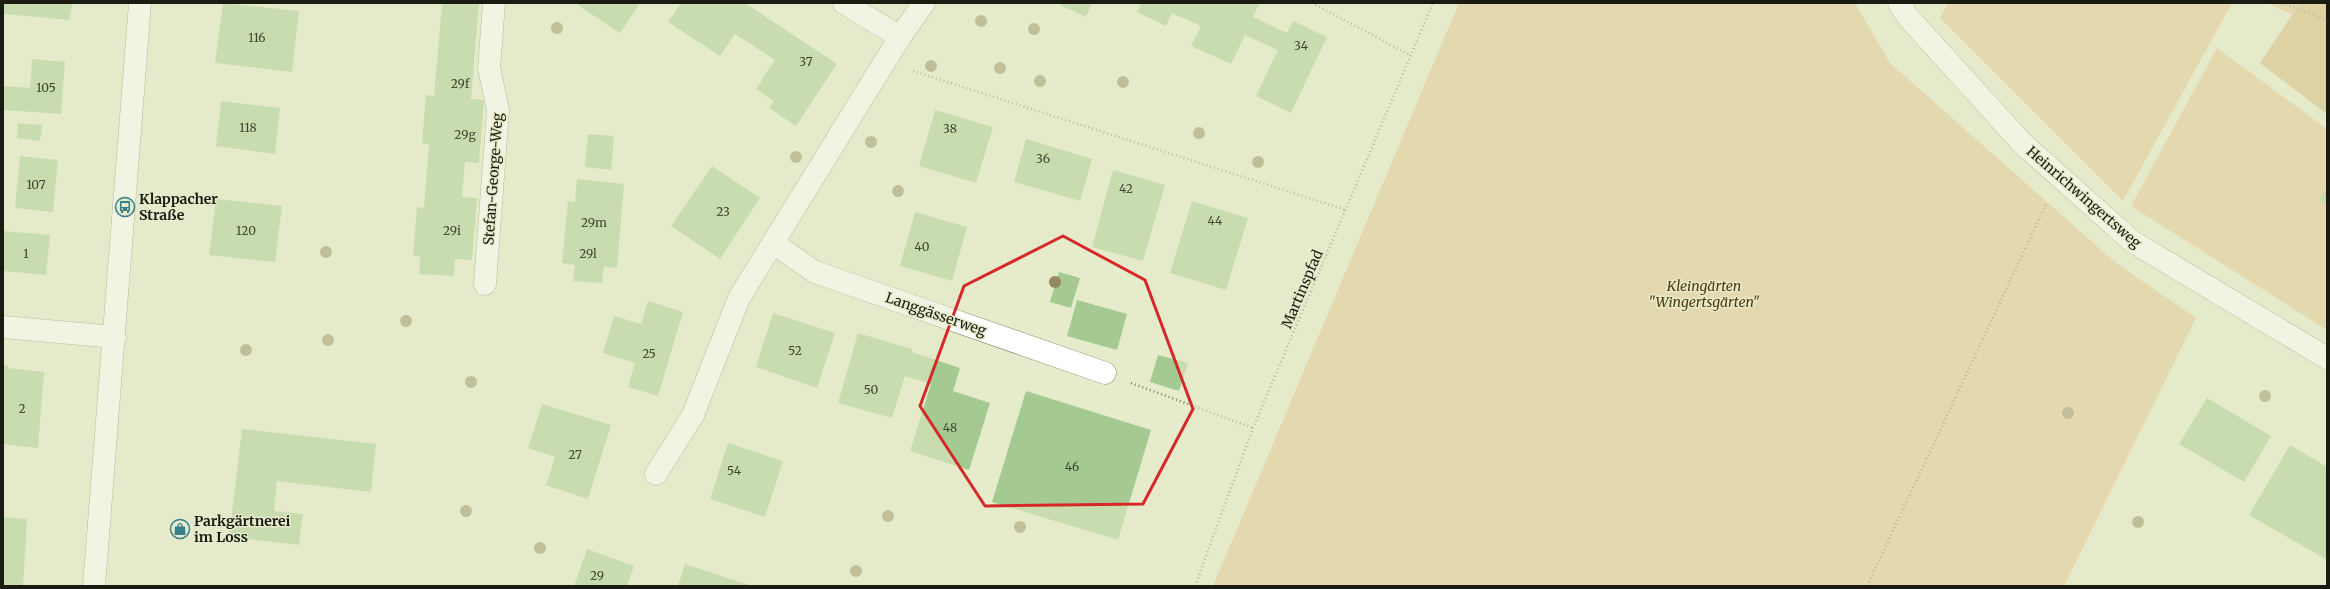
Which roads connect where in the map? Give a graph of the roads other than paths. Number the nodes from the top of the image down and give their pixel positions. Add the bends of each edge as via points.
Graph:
1 (140, 3) edge
2 (494, 3) edge
3 (844, 3) edge
4 (924, 3) edge
5 (1899, 3) edge
6 (900, 37) junction
7 (773, 244) junction
8 (485, 284) dead end
9 (3, 327) edge
10 (116, 337) junction
11 (2327, 358) edge
12 (1105, 374) road end
13 (656, 474) dead end
14 (94, 586) edge

1 - 10 street
2 - 8 street, Stefan-George-Weg via 489,68 498,110
3 - 6 street
4 - 6 street
5 - 11 street, Heinrichwingertsweg via 1907,16 2023,144 2133,242
6 - 7 street
7 - 12 street, Langgässerweg via 815,272
7 - 13 street via 739,298 693,415
9 - 10 street
10 - 14 street

